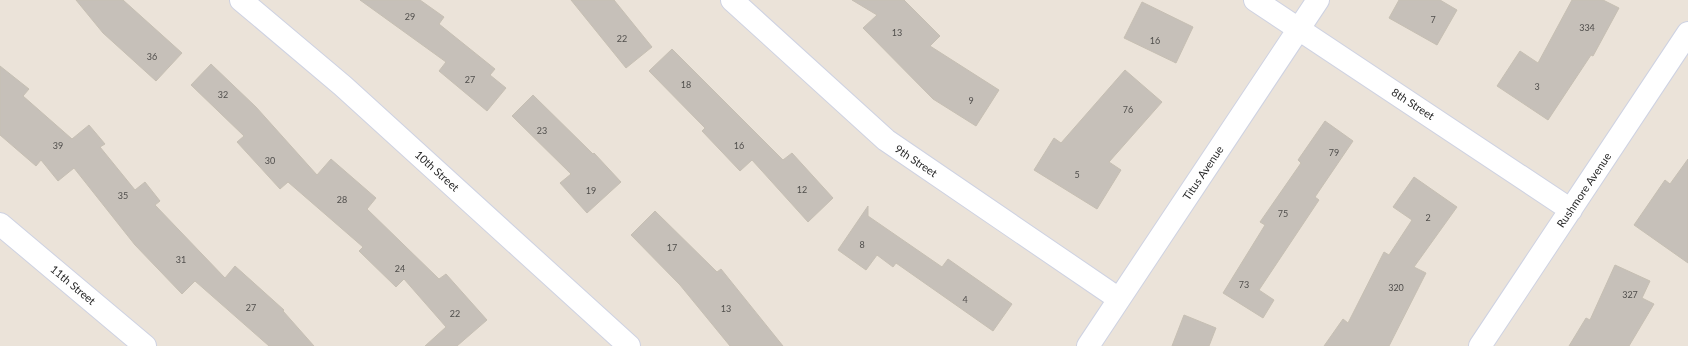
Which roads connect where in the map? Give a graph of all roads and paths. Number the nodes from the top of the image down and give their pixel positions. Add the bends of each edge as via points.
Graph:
1 (241, 0) edge
2 (732, 0) edge
3 (1255, 0) edge
4 (1318, 0) edge
5 (1298, 29) junction
6 (1688, 33) edge
7 (1571, 210) junction
8 (0, 224) edge
9 (1119, 299) junction
10 (145, 346) edge
11 (629, 346) edge
12 (1088, 346) edge
13 (1480, 346) edge

1 - 11 street, 10th Street via 343,86
2 - 9 street, 9th Street via 886,140
3 - 5 street, 8th Street
4 - 5 street, Titus Avenue
5 - 7 street, 8th Street
5 - 9 street, Titus Avenue
6 - 7 street, Rushmore Avenue
7 - 13 street, Rushmore Avenue
8 - 10 street, 11th Street
9 - 12 street, Titus Avenue

